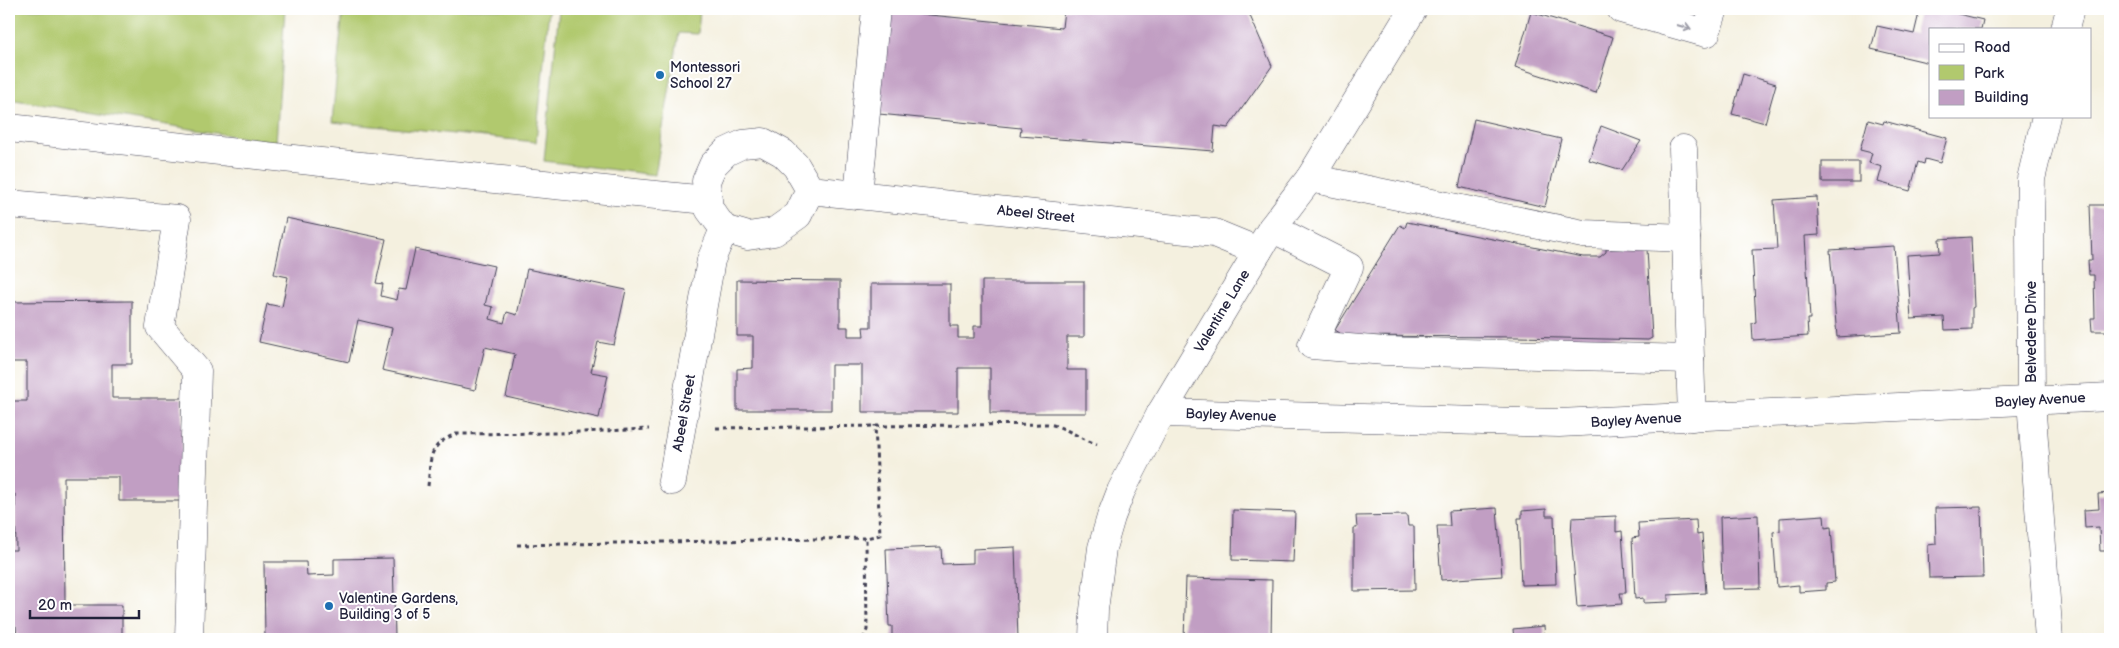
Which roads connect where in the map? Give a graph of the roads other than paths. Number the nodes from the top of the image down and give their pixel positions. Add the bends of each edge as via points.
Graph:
1 (876, 9) edge
2 (1413, 9) edge
3 (1620, 9) edge
4 (1714, 9) edge
5 (2070, 9) edge
6 (2065, 28) edge
7 (2046, 118) edge
8 (9, 128) edge
9 (1683, 149) dead end
10 (1310, 178) junction
11 (810, 190) junction
12 (858, 195) junction
13 (707, 200) junction
14 (9, 204) edge
15 (1272, 228) junction
16 (724, 229) junction
17 (1686, 238) junction
18 (1258, 251) junction
19 (1690, 359) junction
20 (2110, 397) edge
21 (2031, 401) junction
22 (1161, 413) junction
23 (1692, 417) junction
24 (672, 481) dead end
25 (189, 639) edge
26 (1092, 639) edge
27 (2048, 639) edge

1 - 12 street
2 - 10 street, Valentine Lane
3 -> 4 street via 1706,33
5 - 6 street
7 - 21 street, Belvedere Drive via 2032,179
8 - 13 street
9 - 17 street
10 - 15 street, Valentine Lane
10 - 17 street via 1583,234
11 - 12 street, Abeel Street
11 - 13 street via 796,166 783,153 762,142 743,144 726,152 713,165 706,181
11 - 16 street via 798,215 774,232 748,236
12 - 18 street, Abeel Street via 1214,233
13 - 16 street via 709,209
14 - 25 street via 177,219 160,327 197,371
15 - 18 street, Valentine Lane
15 - 19 street via 1350,267 1312,345 1385,351
16 - 24 street, Abeel Street via 711,260
17 - 19 street
18 - 22 street, Valentine Lane
19 - 23 street
20 - 21 street, Bayley Avenue
21 - 23 street, Bayley Avenue
21 - 27 street, Belvedere Drive
22 - 23 street, Bayley Avenue via 1559,423
22 - 26 street, Valentine Lane via 1111,516 1102,548

